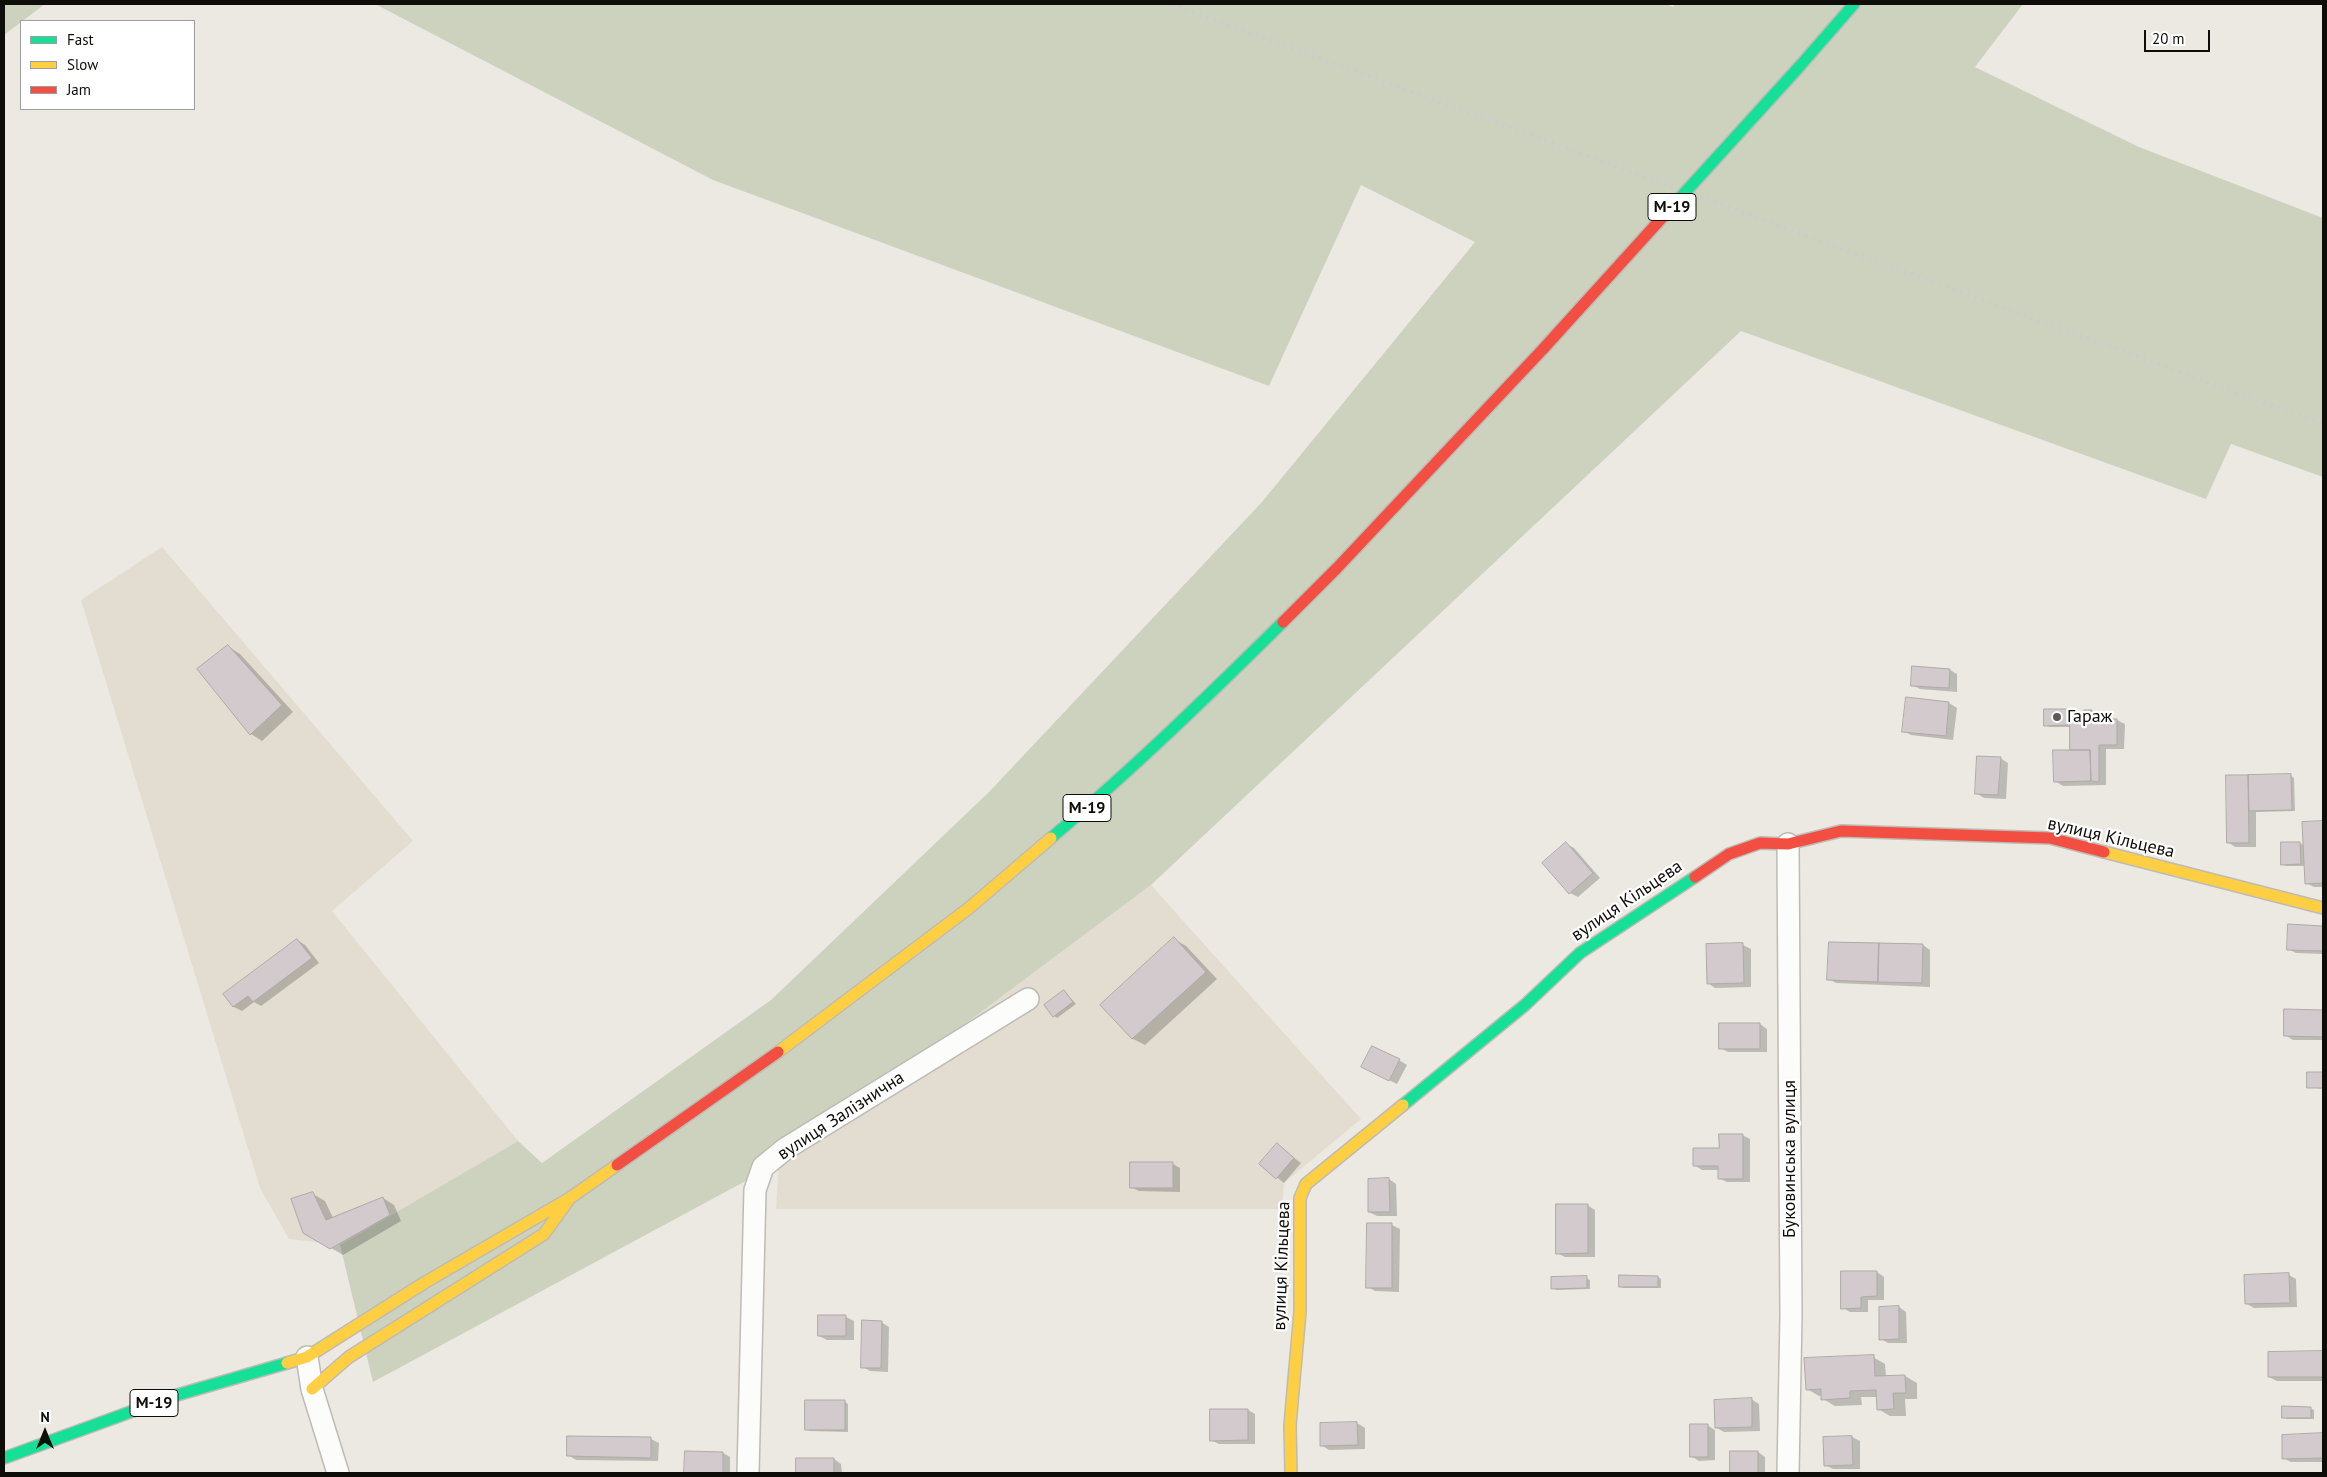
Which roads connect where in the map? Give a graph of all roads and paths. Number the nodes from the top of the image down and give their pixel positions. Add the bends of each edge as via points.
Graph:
1 (1854, 4) edge
2 (1788, 844) junction
3 (2323, 908) edge
4 (1028, 999) dead end
5 (570, 1198) junction
6 (307, 1357) junction
7 (312, 1389) junction
8 (4, 1458) edge
9 (338, 1473) edge
10 (748, 1473) edge
11 (1291, 1473) edge
12 (1788, 1473) edge

1 - 5 main road, М-19, bridge via 1544,348 1337,568 1106,792 969,908 802,1036
2 - 3 main road, вулиця Кільцева via 1841,831 2050,838
2 - 11 main road, вулиця Кільцева via 1760,843 1729,854 1580,953 1525,1005 1306,1184 1300,1198 1300,1312 1290,1425
2 - 12 street, Буковинська вулиця via 1791,1315
4 - 10 street, вулиця Залізнична via 785,1149 763,1168 754,1190
5 - 6 main road, М-19 via 424,1283
5 - 7 main road via 544,1234 349,1357
6 - 7 street
6 - 8 main road, М-19 via 177,1395
7 - 9 street

